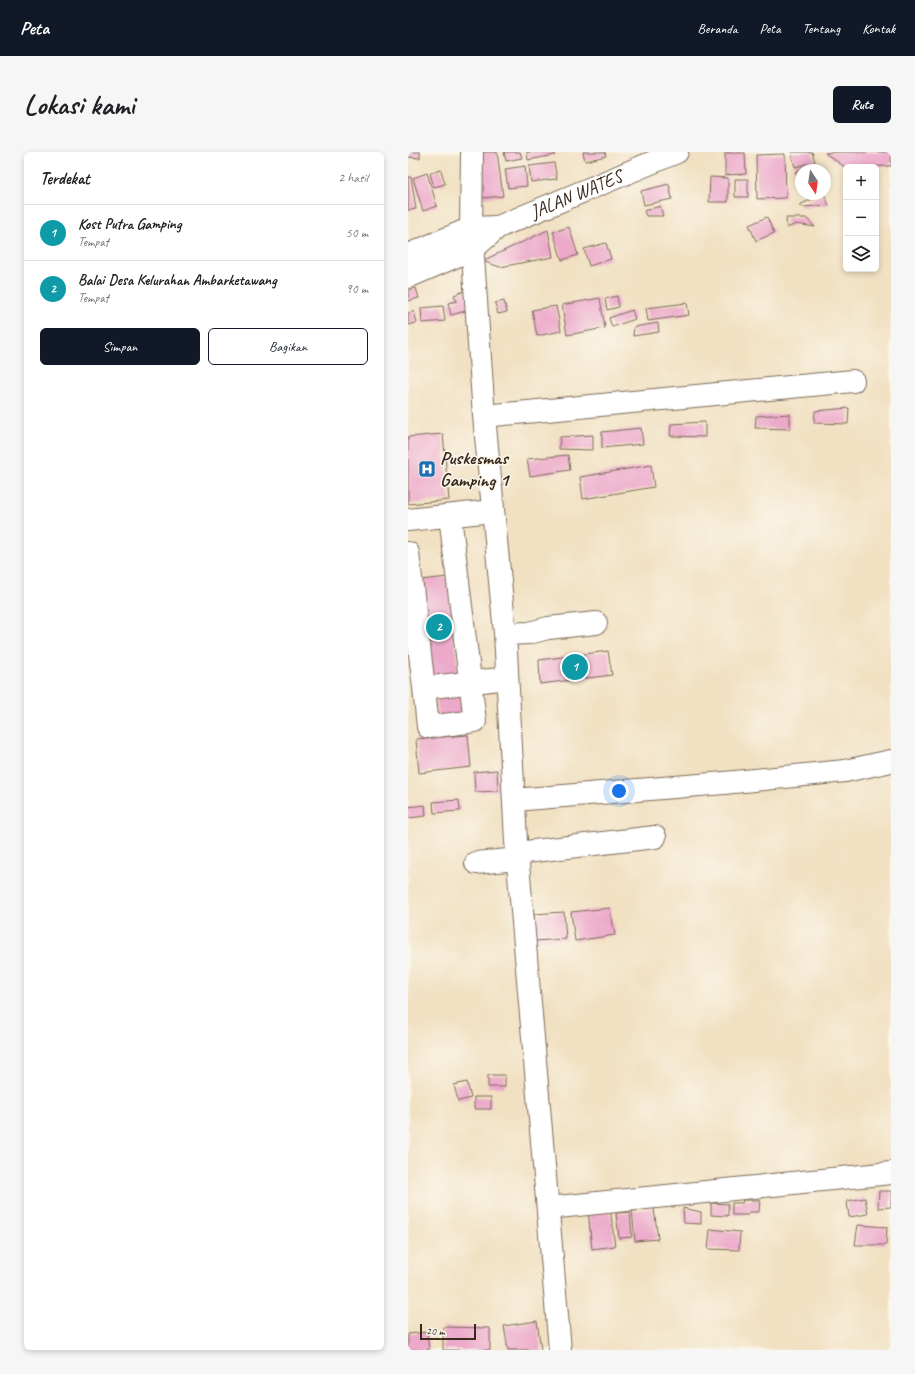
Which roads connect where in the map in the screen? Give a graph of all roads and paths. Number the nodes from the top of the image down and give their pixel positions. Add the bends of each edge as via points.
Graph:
1 (472, 152) edge
2 (677, 152) edge
3 (472, 238) junction
4 (408, 255) edge
5 (408, 277) edge
6 (853, 381) dead end
7 (484, 416) junction
8 (492, 511) junction
9 (450, 516) junction
10 (408, 520) edge
11 (408, 553) edge
12 (596, 624) dead end
13 (505, 634) junction
14 (507, 678) junction
15 (471, 683) junction
16 (424, 688) junction
17 (891, 761) edge
18 (514, 800) junction
19 (655, 837) dead end
20 (518, 856) junction
21 (476, 863) dead end
22 (891, 1173) edge
23 (548, 1208) junction
24 (560, 1350) edge

1 - 3 main road
2 - 3 main road, JALAN WATES
3 - 4 main road, JALAN WATES
3 - 5 main road, JALAN WATES
3 - 7 main road
6 - 7 main road
7 - 8 main road
8 - 9 main road
8 - 13 main road
9 - 10 main road
9 - 15 main road
11 - 16 main road
12 - 13 main road
13 - 14 main road
14 - 15 main road
14 - 18 main road
15 - 16 main road
15 - 16 main road via 475,721 428,727
17 - 18 main road via 845,771
18 - 20 main road
19 - 20 main road
20 - 21 main road
20 - 23 main road
22 - 23 main road
23 - 24 main road

